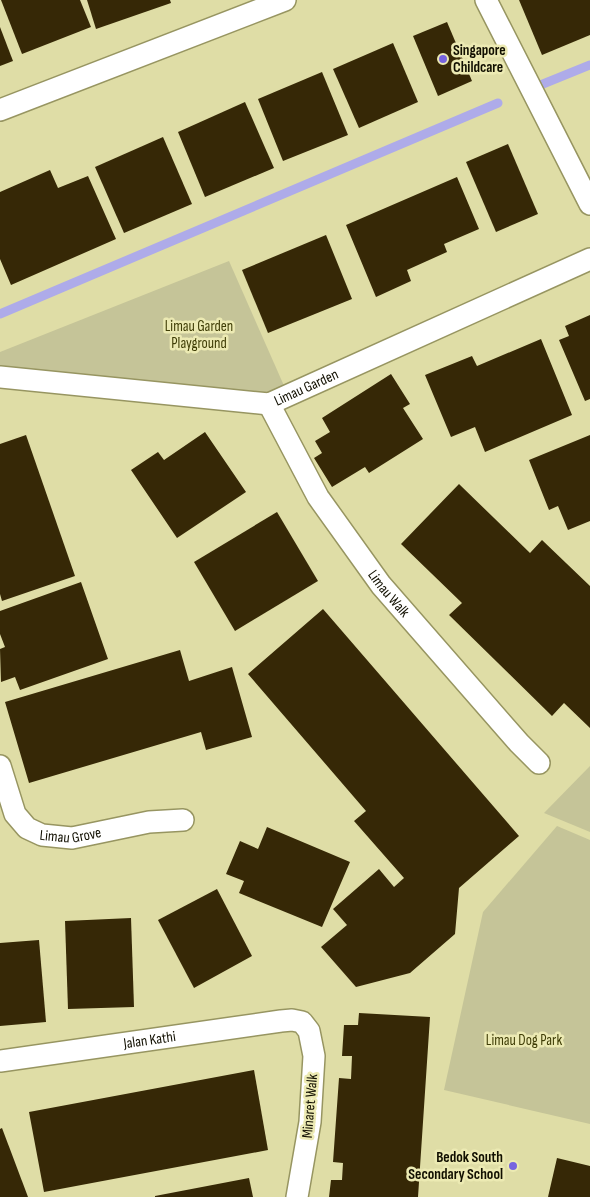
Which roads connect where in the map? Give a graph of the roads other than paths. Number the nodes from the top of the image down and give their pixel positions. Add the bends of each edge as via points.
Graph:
1 (286, 0) edge
2 (486, 0) edge
3 (0, 110) edge
4 (590, 204) edge
5 (590, 259) edge
6 (0, 378) edge
7 (269, 404) junction
8 (539, 763) dead end
9 (0, 766) edge
10 (183, 820) dead end
11 (298, 1020) joint
12 (0, 1061) edge
13 (297, 1197) edge

1 - 3 street
2 - 4 street
5 - 7 street, Limau Garden
6 - 7 street, Limau Garden
7 - 8 street, Limau Walk via 318,497 381,585
9 - 10 street, Limau Grove via 15,814 27,828 42,836 72,838 150,822
11 - 12 street, Jalan Kathi
11 - 13 street, Minaret Walk via 309,1031 314,1056 310,1122

